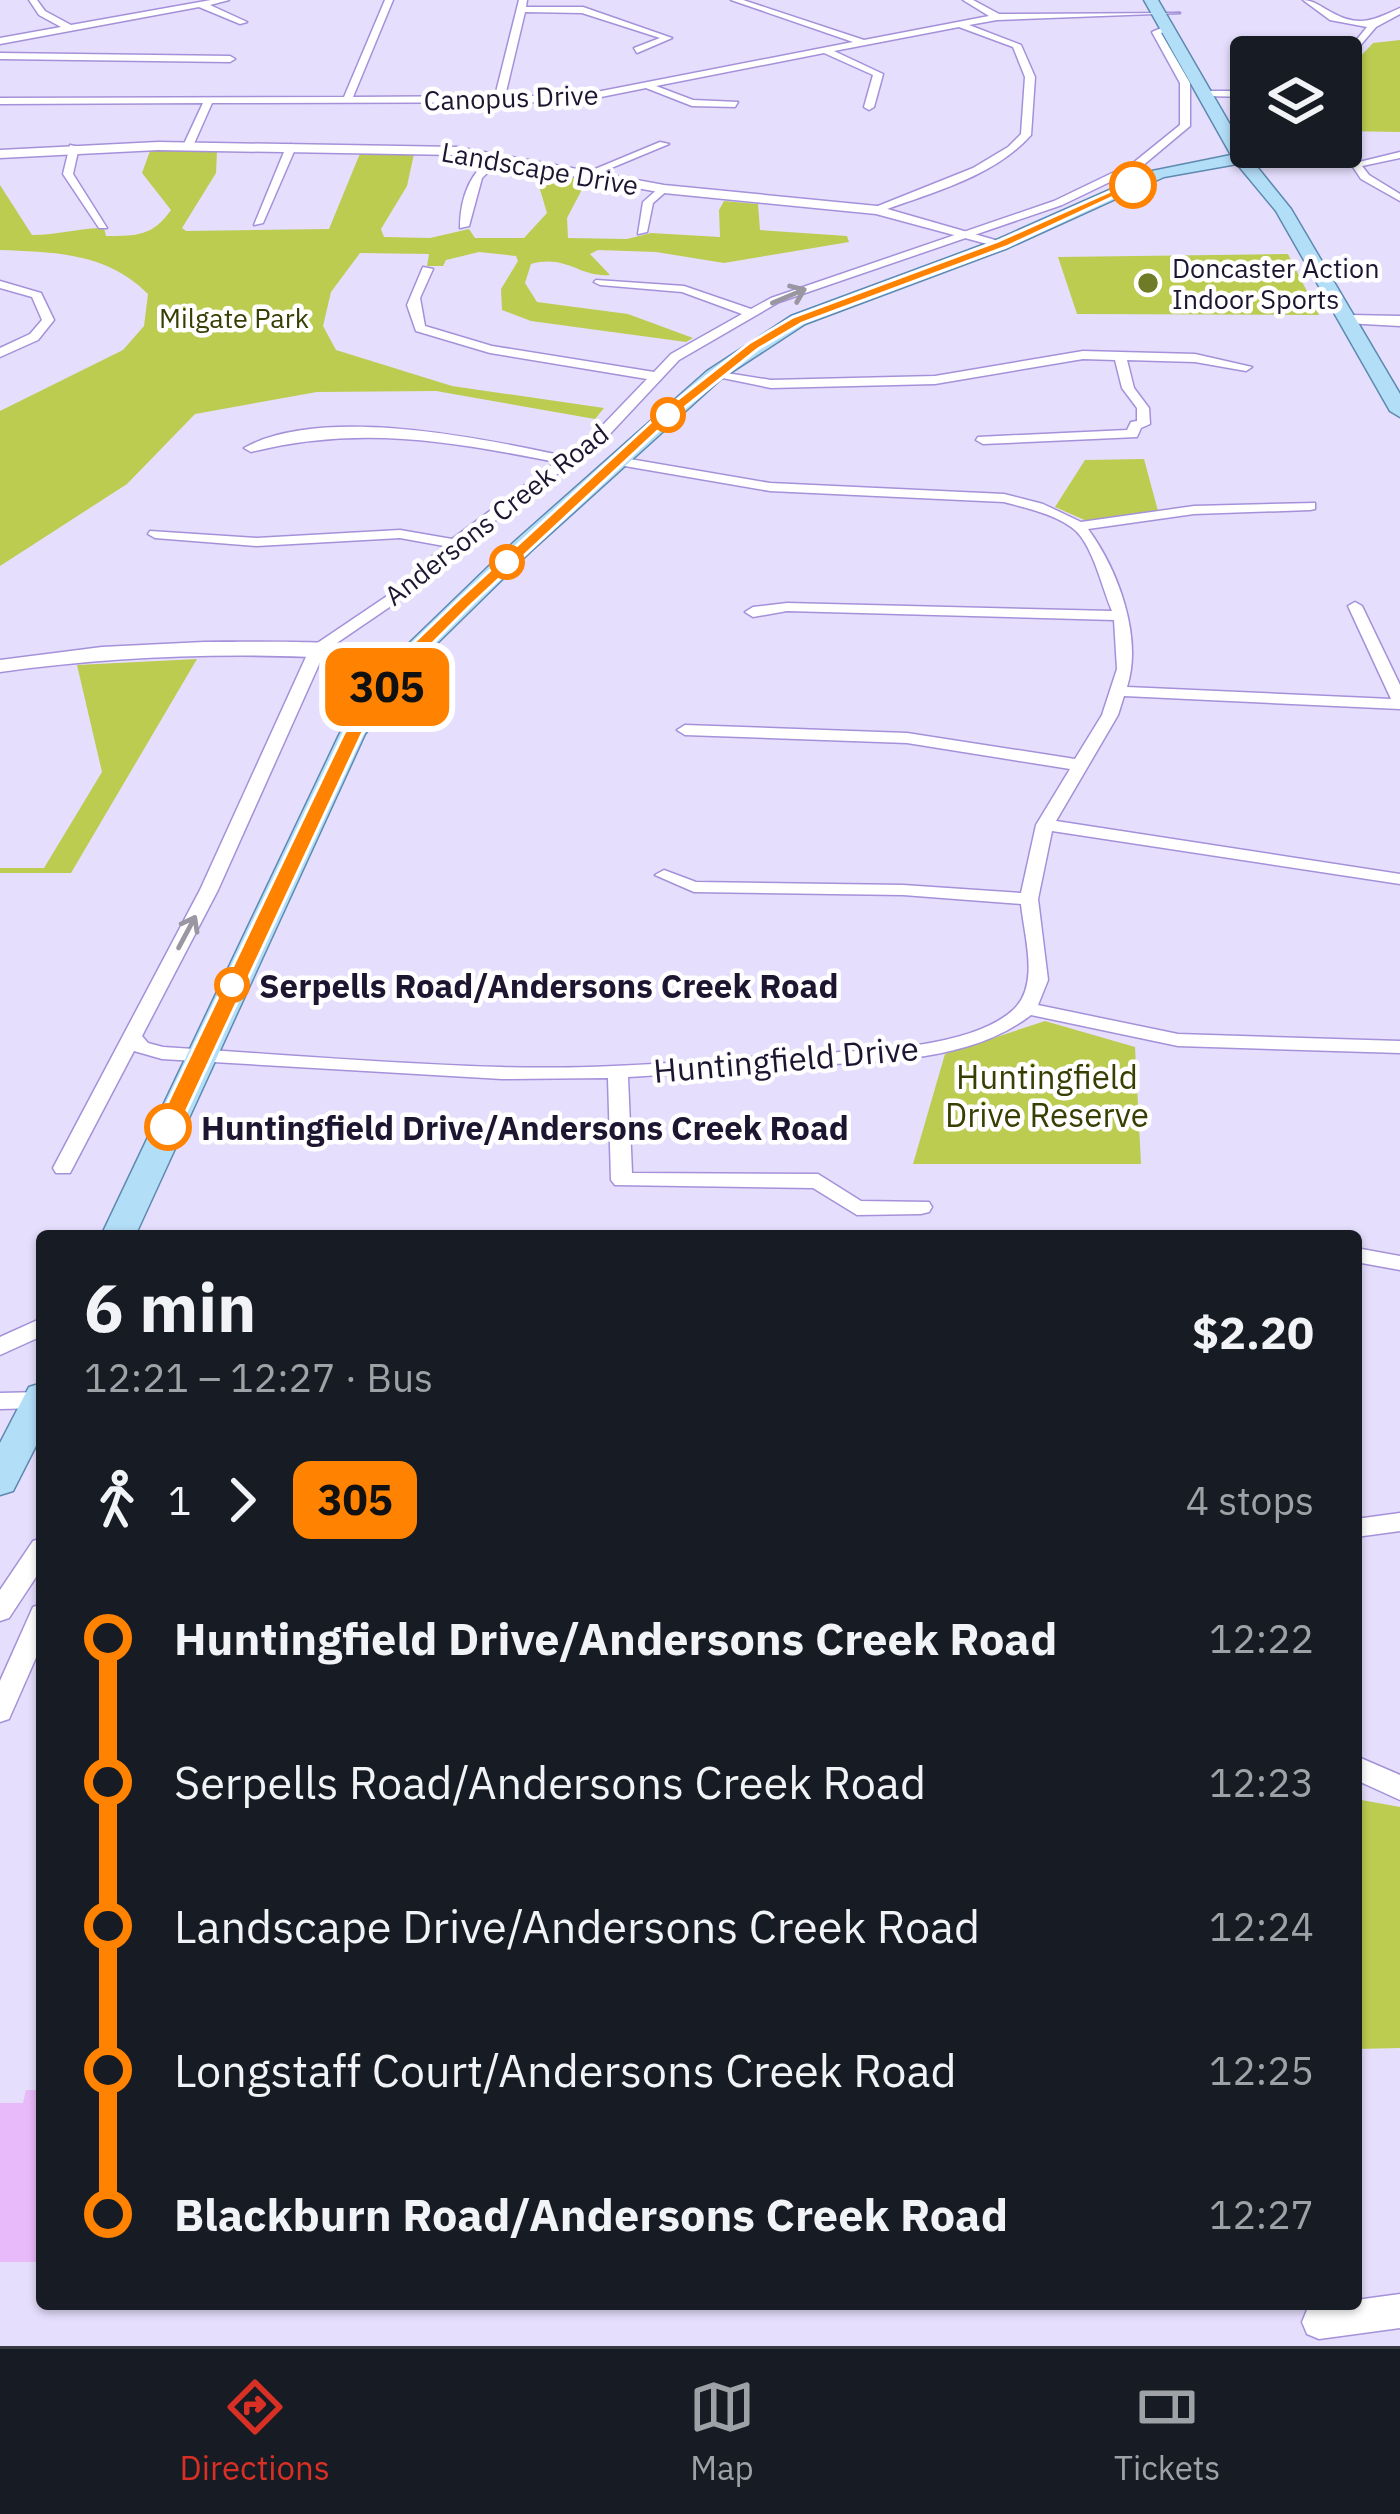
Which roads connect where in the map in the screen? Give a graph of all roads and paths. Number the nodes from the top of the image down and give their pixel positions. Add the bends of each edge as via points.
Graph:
1 (33, 0) edge
2 (225, 0) edge
3 (388, 0) edge
4 (735, 0) edge
5 (967, 0) edge
6 (1307, 0) edge
7 (195, 2) edge
8 (522, 5) edge
9 (1166, 12) edge
10 (1396, 14) edge
11 (997, 16) junction
12 (243, 22) dead end
13 (955, 23) junction
14 (1373, 25) junction
15 (70, 28) junction
16 (1362, 39) edge
17 (0, 40) edge
18 (863, 43) junction
19 (637, 50) dead end
20 (825, 51) junction
21 (0, 56) edge
22 (230, 59) dead end
23 (1207, 61) dead end
24 (1216, 76) dead end
25 (650, 87) junction
26 (1209, 94) junction
27 (1228, 95) junction
28 (1230, 98) edge
29 (0, 100) edge
30 (209, 100) junction
31 (347, 100) junction
32 (499, 101) junction
33 (735, 104) dead end
34 (869, 107) dead end
35 (1230, 136) edge
36 (664, 144) dead end
37 (188, 146) junction
38 (74, 147) junction
39 (291, 147) junction
40 (1230, 151) edge
41 (1230, 152) edge
42 (0, 154) edge
43 (1400, 155) edge
44 (500, 157) junction
45 (1251, 168) edge
46 (1270, 168) edge
47 (588, 174) junction
48 (1158, 174) junction
49 (664, 189) junction
50 (1400, 198) edge
51 (1283, 209) junction
52 (877, 210) junction
53 (258, 224) dead end
54 (103, 226) dead end
55 (464, 226) dead end
56 (642, 232) dead end
57 (970, 233) junction
58 (1002, 244) junction
59 (428, 269) dead end
60 (600, 282) dead end
61 (0, 284) edge
62 (754, 314) junction
63 (1350, 320) junction
64 (1400, 321) edge
65 (0, 353) edge
66 (1120, 355) junction
67 (1246, 367) dead end
68 (714, 375) junction
69 (652, 376) junction
70 (1400, 410) edge
71 (983, 440) dead end
72 (251, 448) dead end
73 (562, 459) junction
74 (618, 461) junction
75 (1310, 506) dead end
76 (1079, 526) junction
77 (155, 534) dead end
78 (455, 544) junction
79 (1355, 607) dead end
80 (753, 612) dead end
81 (1121, 616) junction
82 (318, 648) junction
83 (409, 657) junction
84 (0, 665) edge
85 (1121, 691) junction
86 (1400, 703) edge
87 (685, 730) dead end
88 (1078, 765) junction
89 (1045, 825) junction
90 (664, 875) dead end
91 (1400, 879) edge
92 (1029, 899) junction
93 (1027, 1008) junction
94 (132, 1036) junction
95 (1400, 1047) edge
96 (200, 1054) junction
97 (618, 1072) junction
98 (63, 1168) dead end
99 (921, 1207) dead end
100 (121, 1230) edge
101 (1362, 1256) edge
102 (1400, 1263) edge
103 (36, 1329) edge
104 (0, 1347) edge
105 (30, 1408) edge
106 (0, 1480) edge
107 (1400, 1522) edge
108 (1362, 1527) edge
109 (36, 1557) edge
110 (0, 1611) edge
111 (36, 1628) edge
112 (0, 1711) edge
113 (1362, 1770) edge
114 (1400, 1788) edge
115 (1400, 2311) edge
116 (1318, 2322) dead end

1 - 15 street
2 - 7 street
3 - 31 street
4 - 18 street
5 - 11 street
6 - 14 street via 1333,18
7 - 12 street
7 - 15 street
8 - 19 street via 583,10 668,38
8 - 32 street
9 - 11 street, Canopus Drive
9 - 23 main road
9 - 26 main road
9 - 57 street, Andersons Creek Road via 1156,32 1185,83 1185,126 1137,165
10 - 14 street
11 - 13 street, Canopus Drive
13 - 18 street, Canopus Drive
13 - 52 street via 1017,45 1030,77 1026,135 994,162
14 - 16 street
15 - 17 street
18 - 20 street, Canopus Drive
20 - 25 street, Canopus Drive
20 - 34 street via 878,74
21 - 22 street
24 - 27 main road
25 - 32 street, Canopus Drive
25 - 33 street via 692,103
26 - 27 street
26 - 35 main road
27 - 28 main road
29 - 30 street, Canopus Drive
30 - 31 street, Canopus Drive
30 - 37 street
31 - 32 street, Canopus Drive
36 - 47 street
37 - 38 street, Landscape Drive
37 - 39 street, Landscape Drive
38 - 42 street, Landscape Drive
38 - 54 street via 68,174
39 - 44 street, Landscape Drive
39 - 53 street
40 - 48 main road, Andersons Creek Road via 1184,157
41 - 48 main road, Andersons Creek Road
43 - 50 street via 1356,164
44 - 47 street, Landscape Drive
44 - 55 street via 472,182
45 - 51 main road
46 - 51 main road
47 - 49 street, Landscape Drive
48 - 58 main road, Andersons Creek Road
49 - 52 street, Landscape Drive
49 - 56 street via 648,202
51 - 63 main road
52 - 57 street, Landscape Drive
57 - 58 street, Landscape Drive
62 -> 57 street, Andersons Creek Road
58 - 68 main road, Andersons Creek Road via 798,320
59 - 69 street via 412,298 420,328 490,349
60 - 62 street via 684,289
61 - 65 street via 37,295 48,320 34,337
62 - 69 street, Andersons Creek Road
63 - 64 street
63 - 70 main road
66 - 67 street
66 - 68 street via 1042,359 935,380 771,384
66 - 71 street via 1143,408 1143,424 1132,434
68 - 74 main road, Andersons Creek Road
69 - 73 street, Andersons Creek Road via 603,433
72 - 73 street via 293,435 388,430
73 - 78 street, Andersons Creek Road
74 - 76 street via 770,487 1004,498
74 - 83 main road, Andersons Creek Road
75 - 76 street via 1194,510
76 - 81 street
77 - 78 street via 257,542 400,534
78 - 82 street, Andersons Creek Road
79 - 86 street
80 - 81 street
81 - 85 street
82 - 83 street
82 - 84 street via 193,646
94 -> 82 street via 209,890
83 - 96 main road, Andersons Creek Road via 353,733
85 - 86 street
85 - 88 street
87 - 88 street via 908,738
88 - 89 street
89 - 91 street
89 - 92 street
90 - 92 street via 694,887
92 - 93 street via 1039,980
93 - 95 street via 1178,1040
93 - 97 street, Huntingfield Drive via 983,1036 932,1047
94 - 96 street, Huntingfield Drive via 151,1051
94 - 98 street
96 - 97 street, Huntingfield Drive
96 - 100 main road, Andersons Creek Road
97 - 99 street via 622,1180 818,1181 857,1208
101 - 102 street
103 - 104 street
105 - 106 main road
107 - 108 street
109 - 110 street
111 - 112 street
113 - 114 street
115 - 116 street

